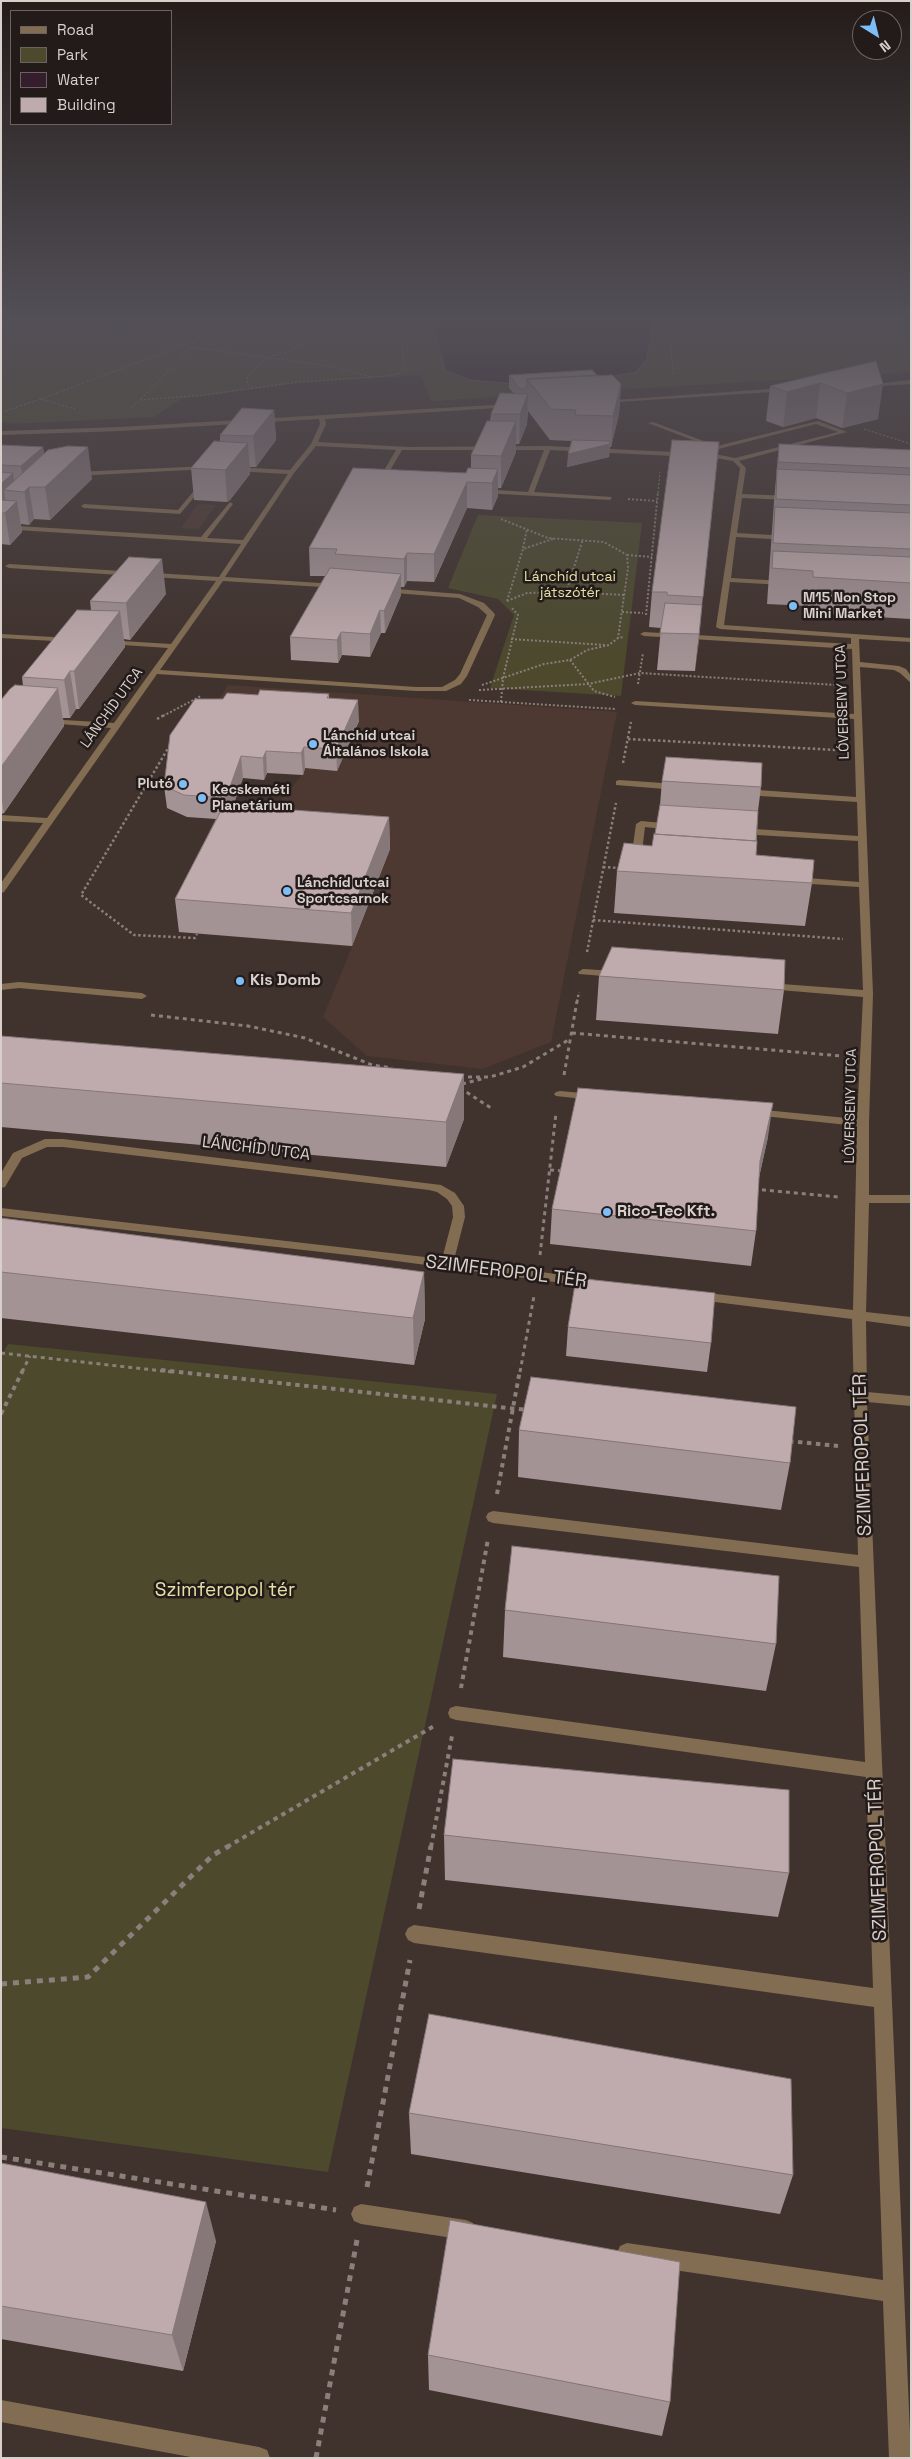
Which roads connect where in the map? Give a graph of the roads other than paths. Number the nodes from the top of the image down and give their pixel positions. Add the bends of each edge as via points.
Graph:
1 (30, 435) edge
2 (318, 435) edge
3 (683, 435) edge
4 (765, 435) edge
5 (833, 435) edge
6 (1, 438) edge
7 (808, 441) junction
8 (314, 444) junction
9 (717, 447) junction
10 (824, 447) edge
11 (548, 448) junction
12 (400, 449) junction
13 (688, 455) junction
14 (735, 460) junction
15 (224, 468) edge
16 (292, 472) junction
17 (64, 476) edge
18 (388, 486) edge
19 (477, 491) edge
20 (530, 494) junction
21 (741, 496) junction
22 (610, 498) road end
23 (797, 499) edge
24 (230, 504) edge
25 (84, 506) dead end
26 (8, 519) edge
27 (1, 526) edge
28 (733, 535) junction
29 (792, 538) edge
30 (203, 539) junction
31 (244, 542) junction
32 (9, 566) dead end
33 (222, 577) junction
34 (727, 580) junction
35 (794, 583) edge
36 (344, 587) edge
37 (373, 589) edge
38 (644, 634) road end
39 (1, 636) edge
40 (855, 636) junction
41 (83, 640) edge
42 (911, 640) edge
43 (101, 642) edge
44 (173, 646) junction
45 (855, 647) junction
46 (855, 664) junction
47 (156, 672) junction
48 (911, 681) edge
49 (635, 703) road end
50 (857, 717) junction
51 (35, 721) edge
52 (117, 726) junction
53 (619, 783) road end
54 (687, 788) edge
55 (735, 791) edge
56 (860, 800) junction
57 (1, 818) edge
58 (50, 821) junction
59 (680, 827) edge
60 (728, 830) edge
61 (862, 839) junction
62 (644, 870) edge
63 (788, 880) edge
64 (865, 885) junction
65 (1, 890) edge
66 (583, 972) road end
67 (622, 975) edge
68 (760, 985) edge
69 (1, 987) edge
70 (868, 994) junction
71 (142, 996) dead end
72 (560, 1094) road end
73 (609, 1098) edge
74 (746, 1111) edge
75 (863, 1122) junction
76 (1, 1184) edge
77 (863, 1199) junction
78 (911, 1199) edge
79 (1, 1212) edge
80 (447, 1264) junction
81 (606, 1284) edge
82 (684, 1294) edge
83 (859, 1316) junction
84 (911, 1322) edge
85 (860, 1396) junction
86 (911, 1401) edge
87 (493, 1517) road end
88 (866, 1562) junction
89 (456, 1713) road end
90 (874, 1771) junction
91 (414, 1934) road end
92 (883, 1999) junction
93 (362, 2214) road end
94 (490, 2233) edge
95 (608, 2250) edge
96 (894, 2292) junction
97 (1, 2411) edge
98 (259, 2458) edge
99 (900, 2458) edge

1 - 6 street
2 - 8 street, LÁNCHÍD UTCA
3 - 9 street
4 - 9 street
5 - 7 street
7 - 10 street
7 - 14 street
8 - 12 street
8 - 16 street, LÁNCHÍD UTCA
9 - 13 street
11 - 12 street
11 - 13 street
11 - 20 street
12 - 18 street via 378,485
13 - 14 street
14 - 21 street, LÓVERSENY UTCA via 743,468
15 - 16 street
16 - 31 street, LÁNCHÍD UTCA
17 - 25 street via 215,468 180,512
19 - 20 street
20 - 22 street
21 - 23 street
21 - 28 street, LÓVERSENY UTCA
24 - 30 street
26 - 27 street
27 - 30 street
28 - 29 street
28 - 34 street, LÓVERSENY UTCA
30 - 31 street
31 - 33 street, LÁNCHÍD UTCA
32 - 33 street
33 - 36 street
33 - 44 street, LÁNCHÍD UTCA
34 - 35 street
34 - 40 street, LÓVERSENY UTCA via 720,627
37 - 47 street via 460,596 481,605 491,615 458,682 443,689 416,689
38 - 45 street
39 - 41 street
40 - 42 street
40 - 45 street, LÓVERSENY UTCA
43 - 44 street
44 - 47 street, LÁNCHÍD UTCA
45 - 46 street, LÓVERSENY UTCA
46 - 48 street via 896,668 904,671
46 - 50 street, LÓVERSENY UTCA
47 - 52 street, LÁNCHÍD UTCA
49 - 50 street
50 - 56 street, LÓVERSENY UTCA
51 - 52 street
52 - 58 street, LÁNCHÍD UTCA
53 - 54 street
55 - 56 street
56 - 61 street, LÓVERSENY UTCA
57 - 58 street
58 - 65 street, LÁNCHÍD UTCA
59 - 62 street via 642,824 635,870
60 - 61 street
61 - 64 street, LÓVERSENY UTCA
63 - 64 street
64 - 70 street, LÓVERSENY UTCA
66 - 67 street
68 - 70 street
69 - 71 street via 19,985
70 - 75 street, LÓVERSENY UTCA
72 - 73 street
74 - 75 street
75 - 77 street, LÓVERSENY UTCA
76 - 80 street, LÁNCHÍD UTCA via 17,1156 45,1143 62,1143 429,1186 451,1196 458,1206 459,1217
77 - 78 street
77 - 83 street, LÓVERSENY UTCA
79 - 80 street, SZIMFEROPOL TÉR
80 - 81 street, SZIMFEROPOL TÉR
82 - 83 street
83 - 84 street
83 - 85 street, SZIMFEROPOL TÉR
85 - 86 street
85 - 88 street, SZIMFEROPOL TÉR
87 - 88 street
88 - 90 street, SZIMFEROPOL TÉR
89 - 90 street
90 - 92 street, SZIMFEROPOL TÉR
91 - 92 street
92 - 96 street, SZIMFEROPOL TÉR
93 - 94 street
95 - 96 street
96 - 99 street, SZIMFEROPOL TÉR
97 - 98 street

